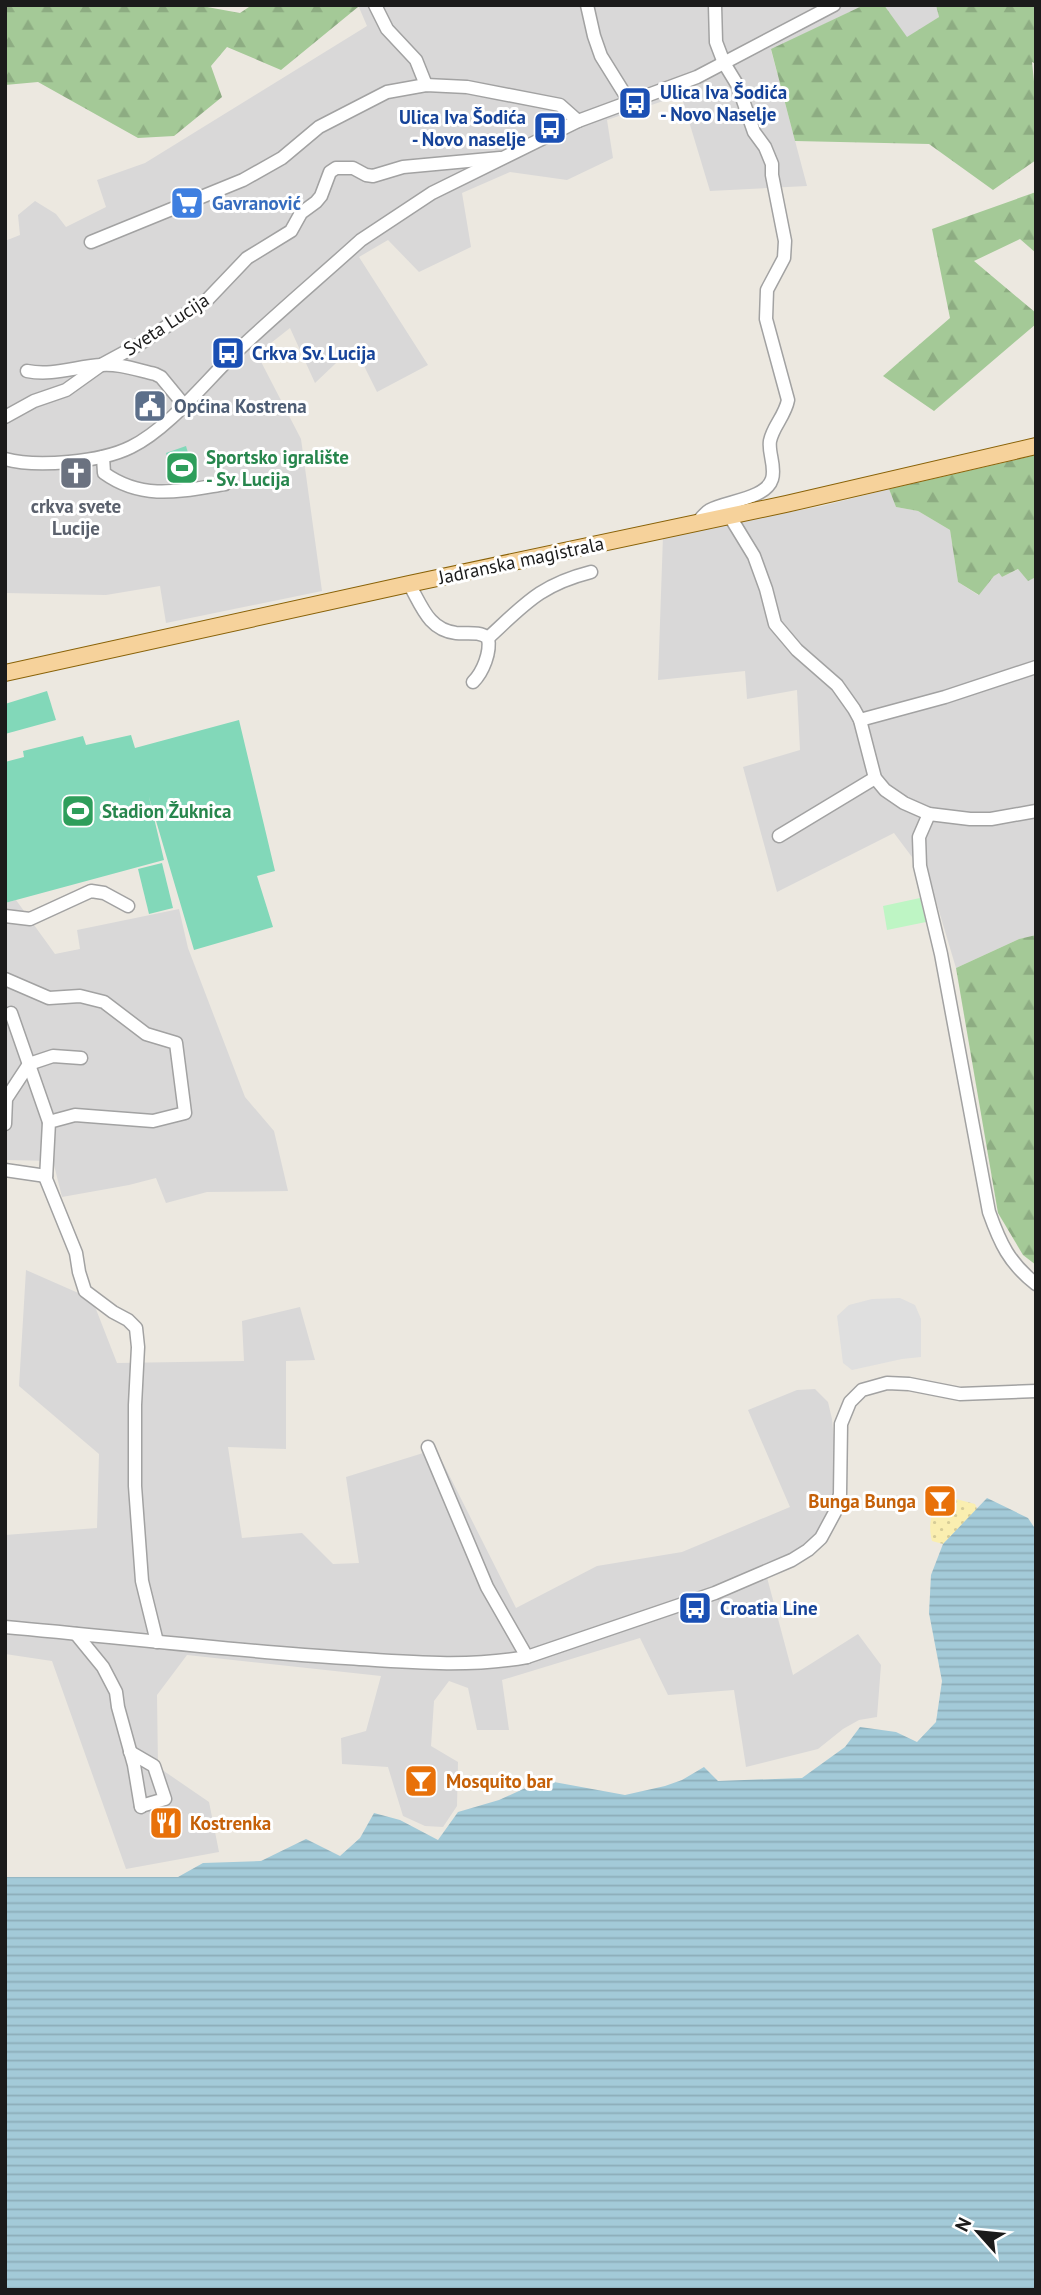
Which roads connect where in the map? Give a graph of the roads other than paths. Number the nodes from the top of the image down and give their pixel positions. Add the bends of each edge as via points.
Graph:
1 (374, 5) edge
2 (587, 5) edge
3 (715, 5) edge
4 (834, 5) edge
5 (724, 63) junction
6 (426, 85) junction
7 (629, 101) junction
8 (578, 121) junction
9 (508, 157) junction
10 (91, 242) dead end
11 (101, 365) junction
12 (27, 371) dead end
13 (184, 405) junction
14 (5, 417) edge
15 (1036, 446) edge
16 (103, 457) junction
17 (5, 459) edge
18 (225, 484) dead end
19 (729, 515) junction
20 (698, 522) junction
21 (591, 572) dead end
22 (409, 584) junction
23 (488, 638) junction
24 (1036, 667) edge
25 (5, 673) edge
26 (473, 682) dead end
27 (860, 720) junction
28 (875, 778) junction
29 (1036, 811) edge
30 (929, 814) junction
31 (779, 836) dead end
32 (128, 906) dead end
33 (5, 916) edge
34 (5, 979) edge
35 (11, 1013) dead end
36 (80, 1058) dead end
37 (29, 1064) junction
38 (49, 1122) junction
39 (5, 1125) edge
40 (5, 1170) edge
41 (46, 1176) junction
42 (1036, 1284) edge
43 (1036, 1391) edge
44 (428, 1447) dead end
45 (5, 1627) edge
46 (76, 1634) junction
47 (157, 1642) junction
48 (527, 1657) junction
49 (130, 1752) junction

1 - 6 street via 387,29 416,60
2 - 7 street via 601,57
3 - 5 street via 716,42
4 - 5 street, Sveta Lucija
5 - 7 street, Sveta Lucija
5 - 20 street via 772,164 785,241 783,258 767,290 766,319 788,400 770,443 770,485 709,511
6 - 8 street via 467,87 560,105
6 - 10 street via 374,97 319,127 282,158 243,180
7 - 8 street, Sveta Lucija
8 - 9 street, Sveta Lucija
9 - 11 street, Sveta Lucija via 403,167 373,176 336,168 321,196 291,231 256,251 187,315
9 - 13 street, Sveta Lucija via 432,193 361,240
11 - 12 street, Sveta Lucija
11 - 13 street, Sveta Lucija via 155,374
11 - 14 street, Sveta Lucija via 66,390
13 - 16 street, Sveta Lucija via 147,437
15 - 19 main road, Jadranska magistrala
16 - 17 street, Sveta Lucija via 28,464
16 - 18 street via 104,473 113,480 150,492
19 - 20 main road, Jadranska magistrala
19 - 27 street via 754,556 775,624 837,685
20 - 22 main road, Jadranska magistrala
21 - 23 street via 535,595
22 - 23 street via 426,615 440,628
22 - 25 main road, Jadranska magistrala
23 - 26 street via 483,670
24 - 27 street
27 - 28 street
28 - 30 street via 904,803
28 - 31 street
29 - 30 street via 991,819
30 - 42 street via 919,837 920,866 989,1212 1002,1247
32 - 33 street via 91,891 30,919
34 - 38 street via 49,998 80,996 104,1002 146,1034 176,1043 185,1113 153,1121 75,1115
35 - 37 street
36 - 37 street via 53,1056
37 - 38 street
37 - 39 street via 6,1099
38 - 41 street
40 - 41 street
41 - 47 street via 85,1291 136,1328 135,1486 142,1581
43 - 48 street via 960,1394 887,1383 862,1390 846,1409 841,1424 840,1494 835,1513 808,1550 715,1593
44 - 48 street via 487,1587
45 - 46 street
46 - 47 street
46 - 49 street via 116,1692
47 - 48 street via 450,1665
49 - 49 street via 141,1806 164,1799 154,1766

